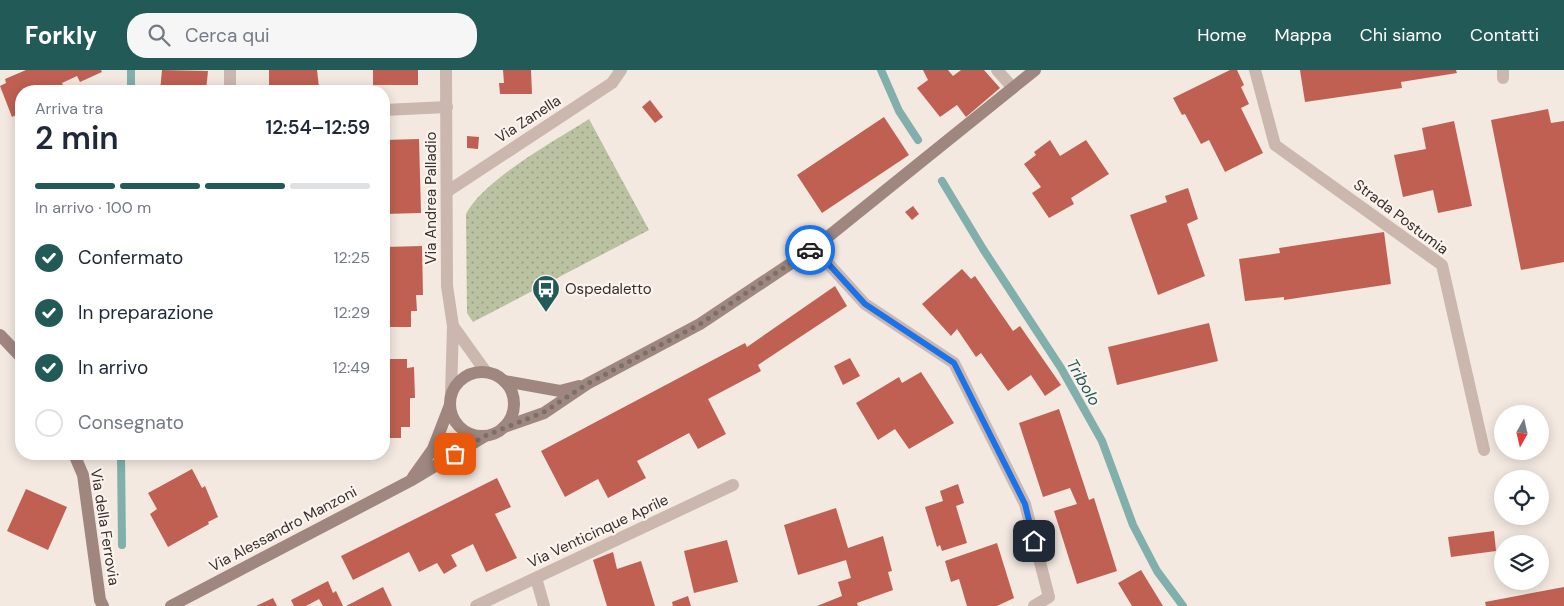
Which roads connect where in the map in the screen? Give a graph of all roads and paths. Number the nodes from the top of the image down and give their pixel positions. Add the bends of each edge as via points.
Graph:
1 (230, 70) edge
2 (446, 70) edge
3 (622, 70) edge
4 (996, 70) edge
5 (1035, 70) edge
6 (1255, 70) edge
7 (230, 85) edge
8 (1013, 88) junction
9 (447, 107) junction
10 (390, 110) edge
11 (448, 191) junction
12 (814, 248) junction
13 (453, 326) junction
14 (0, 335) edge
15 (15, 351) edge
16 (486, 372) junction
17 (504, 381) junction
18 (587, 384) junction
19 (450, 400) junction
20 (504, 427) junction
21 (485, 436) junction
22 (1484, 450) dead end
23 (77, 460) edge
24 (410, 482) junction
25 (733, 485) dead end
26 (536, 578) junction
27 (103, 606) edge
28 (171, 606) edge
29 (476, 606) edge
30 (544, 606) edge
31 (1034, 606) edge

1 - 7 street
2 - 9 street, Via Andrea Palladio
3 - 11 street, Via Zanella via 612,83
4 - 8 street
5 - 8 street
6 - 22 street, Strada Postumia via 1275,144 1442,265
8 - 12 street
9 - 10 street
9 - 11 street, Via Andrea Palladio
11 - 13 street, Via Andrea Palladio via 447,286
12 - 18 street via 700,324
12 - 31 street via 865,304 954,363 1025,504 1049,597
13 - 16 street, Via Andrea Palladio
13 - 19 street, Via Andrea Palladio
14 - 15 street
16 - 17 street
16 - 19 street via 464,377 456,384
17 - 18 street via 560,391
17 - 20 street via 513,399 510,419
18 - 20 street via 544,412
19 - 21 street via 452,416 458,425 466,432
19 - 24 street, Via Alessandro Manzoni via 432,449
20 - 21 street
21 - 24 street, Via Alessandro Manzoni
23 - 27 street, Via della Ferrovia via 83,474
24 - 28 street, Via Alessandro Manzoni
25 - 26 street, Via Venticinque Aprile
26 - 29 street, Via Venticinque Aprile
26 - 30 street

